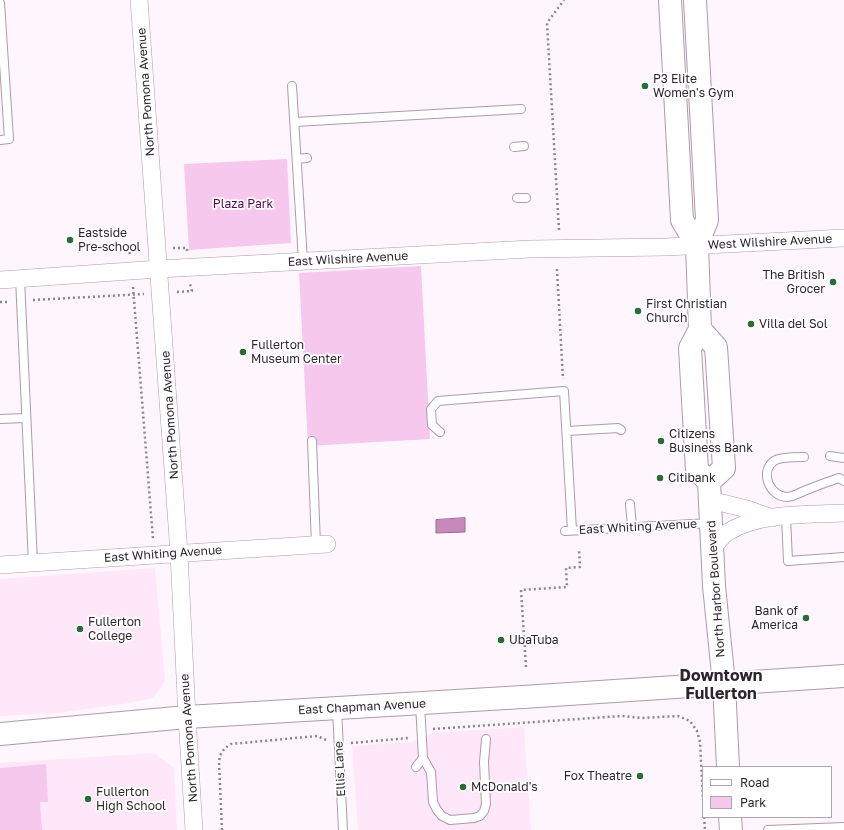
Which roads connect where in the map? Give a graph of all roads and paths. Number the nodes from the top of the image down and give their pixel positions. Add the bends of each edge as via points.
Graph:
1 (139, 0) edge
2 (564, 0) edge
3 (670, 0) edge
4 (695, 0) edge
5 (0, 3) edge
6 (292, 86) dead end
7 (521, 109) dead end
8 (295, 122) junction
9 (0, 140) edge
10 (524, 146) dead end
11 (514, 147) dead end
12 (307, 158) dead end
13 (297, 159) junction
14 (517, 198) dead end
15 (526, 198) dead end
16 (559, 230) dead end
17 (844, 238) edge
18 (697, 245) junction
19 (187, 248) dead end
20 (158, 249) junction
21 (303, 262) junction
22 (159, 269) junction
23 (557, 269) dead end
24 (131, 271) junction
25 (20, 278) junction
26 (0, 280) edge
27 (133, 295) junction
28 (21, 301) junction
29 (0, 302) edge
30 (564, 391) junction
31 (26, 418) junction
32 (0, 420) edge
33 (620, 429) dead end
34 (567, 431) junction
35 (440, 432) dead end
36 (312, 442) dead end
37 (830, 456) dead end
38 (804, 457) dead end
39 (844, 458) edge
40 (844, 481) edge
41 (710, 491) junction
42 (630, 504) dead end
43 (844, 513) edge
44 (779, 517) junction
45 (711, 523) junction
46 (632, 527) junction
47 (322, 544) joint
48 (713, 548) junction
49 (579, 549) dead end
50 (179, 553) junction
51 (154, 555) junction
52 (844, 557) edge
53 (33, 563) junction
54 (0, 565) edge
55 (526, 667) dead end
56 (844, 676) edge
57 (724, 684) junction
58 (420, 703) junction
59 (336, 708) junction
60 (187, 717) junction
61 (0, 734) edge
62 (486, 739) dead end
63 (231, 744) dead end
64 (423, 758) junction
65 (728, 766) edge
66 (416, 767) dead end
67 (704, 818) edge
68 (730, 818) edge
69 (844, 827) edge
70 (194, 830) edge
71 (222, 830) edge
72 (343, 830) edge
73 (705, 830) edge
74 (731, 830) edge
75 (768, 830) edge

1 - 20 street, North Pomona Avenue
2 - 16 path via 547,23
3 - 18 main road via 682,220
4 - 18 main road via 707,220
5 - 9 lane via 9,139
6 - 8 lane
7 - 8 lane
8 - 13 lane
10 - 11 lane
12 - 13 lane
13 - 21 lane
14 - 15 lane
17 - 18 street, West Wilshire Avenue
18 - 21 street, East Wilshire Avenue via 530,249
18 - 41 main road via 700,330 716,347 724,468
19 - 20 path
20 - 22 street, North Pomona Avenue
20 - 24 path via 129,251
21 - 22 street, East Wilshire Avenue
22 - 24 street, East Wilshire Avenue
22 - 50 street, North Pomona Avenue
23 - 30 path
24 - 25 street, East Wilshire Avenue
24 - 27 path
25 - 26 street, East Wilshire Avenue
25 - 28 lane
27 - 28 path
27 - 51 path
28 - 29 path
28 - 31 lane
30 - 34 lane
30 - 35 lane via 438,401 431,409 432,425
31 - 32 lane
31 - 53 lane
33 - 34 lane
34 - 46 lane, East Whiting Avenue via 568,531
36 - 47 lane
37 - 39 lane
38 - 40 lane via 775,460 768,466 769,486 777,495 788,497 839,478
41 - 44 street via 747,509
41 - 45 main road, North Harbor Boulevard
42 - 46 lane
43 - 44 street
44 - 48 street via 746,523 727,533
44 - 52 lane via 788,561
45 - 46 lane, East Whiting Avenue
45 - 48 main road, North Harbor Boulevard
47 - 50 street, East Whiting Avenue
48 - 57 main road, North Harbor Boulevard via 714,586
49 - 55 path via 580,567 566,568 566,587 521,590
50 - 51 street, East Whiting Avenue
50 - 60 street, North Pomona Avenue
51 - 53 street, East Whiting Avenue
53 - 54 street, East Whiting Avenue
56 - 57 main road, East Chapman Avenue
57 - 58 main road, East Chapman Avenue
57 - 65 main road, North Harbor Boulevard
58 - 59 main road, East Chapman Avenue
58 - 64 lane
59 - 60 main road, East Chapman Avenue
59 - 72 lane, Ellis Lane
60 - 61 main road, East Chapman Avenue
60 - 70 street, North Pomona Avenue
62 - 64 lane via 486,804 480,816 474,818 450,820 442,816 433,802 431,772
63 - 71 path via 224,748 219,762
64 - 66 lane
67 - 73 path
68 - 74 main road
69 - 75 lane

